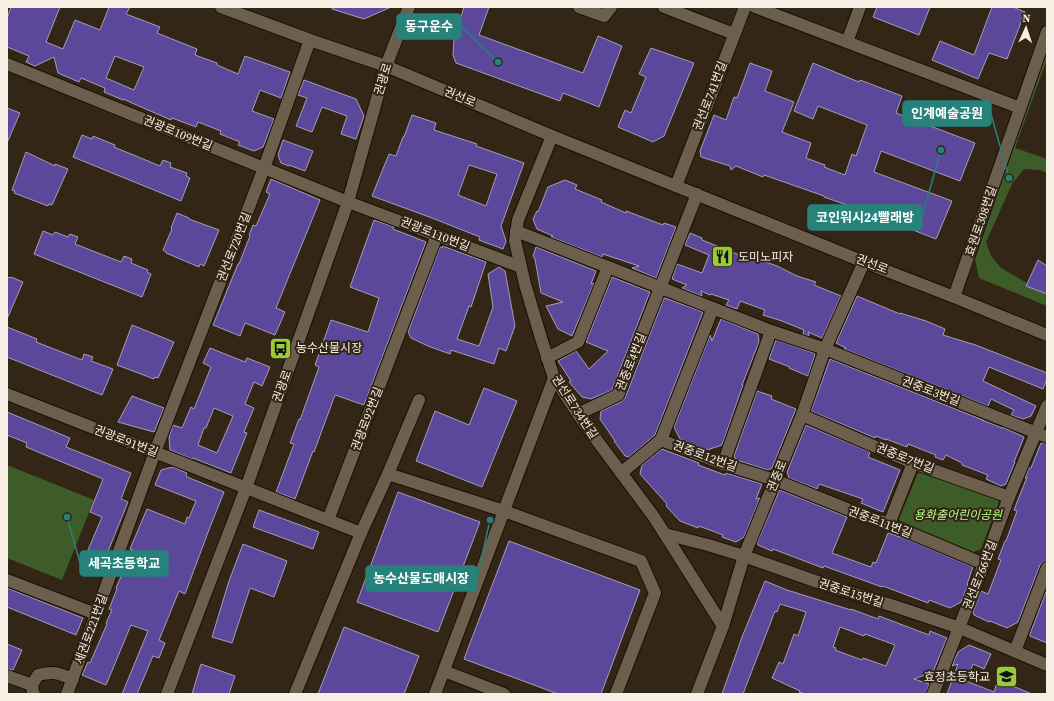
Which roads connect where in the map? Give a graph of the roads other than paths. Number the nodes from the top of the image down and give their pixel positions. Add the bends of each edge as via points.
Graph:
1 (220, 7) edge
2 (409, 7) edge
3 (579, 7) edge
4 (611, 7) edge
5 (664, 7) edge
6 (745, 7) edge
7 (755, 7) edge
8 (860, 7) edge
9 (1047, 32) edge
10 (734, 34) junction
11 (310, 40) junction
12 (847, 42) junction
13 (7, 64) edge
14 (386, 66) junction
15 (1020, 108) junction
16 (552, 136) junction
17 (264, 168) junction
18 (676, 186) junction
19 (697, 194) junction
20 (348, 202) junction
21 (516, 231) junction
22 (437, 235) junction
23 (864, 262) junction
24 (608, 266) junction
25 (521, 267) junction
26 (661, 287) junction
27 (954, 296) junction
28 (713, 308) junction
29 (772, 331) junction
30 (1047, 336) edge
31 (825, 349) junction
32 (547, 358) junction
33 (554, 378) junction
34 (7, 394) edge
35 (419, 400) dead end
36 (1047, 406) edge
37 (578, 414) junction
38 (802, 415) junction
39 (1042, 435) edge
40 (661, 440) junction
41 (155, 452) junction
42 (913, 463) junction
43 (723, 464) junction
44 (621, 473) junction
45 (388, 474) junction
46 (775, 480) junction
47 (246, 488) junction
48 (1009, 497) junction
49 (504, 511) junction
50 (328, 520) junction
51 (888, 524) junction
52 (361, 533) junction
53 (665, 534) junction
54 (744, 556) junction
55 (984, 564) junction
56 (1047, 568) edge
57 (7, 580) edge
58 (96, 614) junction
59 (723, 626) junction
60 (960, 628) junction
61 (1015, 652) junction
62 (1047, 665) edge
63 (444, 671) junction
64 (7, 676) edge
65 (73, 679) junction
66 (33, 690) edge
67 (67, 694) edge
68 (167, 694) edge
69 (295, 694) edge
70 (434, 694) edge
71 (504, 694) edge
72 (616, 694) edge
73 (697, 694) edge
74 (933, 694) edge

1 - 11 street, 권선로
2 - 14 street, 권광로
3 - 4 street via 604,16
5 - 10 street
6 - 10 street, 권선로741번길
7 - 12 street
8 - 12 street
9 - 15 street, 효원로308번길
10 - 18 street, 권선로741번길
11 - 14 street, 권선로
11 - 17 street, 권선로720번길
12 - 15 street
13 - 17 street, 권광로109번길
14 - 16 street, 권선로
14 - 20 street, 권광로
15 - 27 street, 효원로308번길
16 - 18 street, 권선로
16 - 21 street, 권선로734번길 via 518,220
17 - 20 street, 권광로109번길
17 - 41 street, 권선로720번길
18 - 19 street, 권선로
19 - 23 street, 권선로
19 - 26 street
20 - 22 street, 권광로110번길
20 - 47 street, 권광로
21 - 24 street
21 - 25 street, 권선로734번길 via 515,241
22 - 25 street, 권광로110번길
22 - 50 street, 권광로92번길
23 - 27 street, 권선로
23 - 31 street, 권중로
24 - 26 street
24 - 32 street via 578,342
25 - 32 street, 권선로734번길
26 - 28 street
26 - 37 street, 권중로4번길 via 618,395
27 - 30 street, 권선로
28 - 29 street
28 - 40 street
29 - 31 street
29 - 43 street
31 - 38 street, 권중로
31 - 39 street, 권중로3번길
32 - 33 street, 권선로734번길
33 - 37 street, 권선로734번길
33 - 49 street
34 - 41 street, 권광로91번길
35 - 45 street
36 - 39 street, 권선로766번길
37 - 44 street, 권선로734번길
38 - 42 street, 권중로7번길
38 - 46 street, 권중로
39 - 48 street, 권선로766번길
40 - 43 street, 권중로12번길
40 - 44 street, 권중로12번길
41 - 47 street, 권광로91번길
41 - 58 street, 세권로221번길
42 - 48 street, 권중로7번길
42 - 51 street
43 - 46 street, 권중로12번길
44 - 53 street, 권선로734번길
45 - 49 street
45 - 52 street
46 - 51 street, 권중로11번길
46 - 54 street, 권중로
47 - 50 street
47 - 68 street, 권광로
48 - 55 street, 권선로766번길
49 - 63 street
49 - 72 street via 641,561 655,593
50 - 52 street
51 - 55 street, 권중로11번길
52 - 69 street
53 - 54 street, 권중로15번길
53 - 59 street, 권선로734번길
54 - 59 street, 권중로
54 - 60 street, 권중로15번길
55 - 60 street, 권선로766번길
56 - 61 street
57 - 58 street
58 - 65 street, 세권로221번길
59 - 73 street, 권중로
60 - 61 street, 권중로15번길
60 - 74 street, 권선로766번길
61 - 62 street, 권중로15번길
63 - 70 street
63 - 71 street
64 - 66 street
65 - 66 street via 61,674 38,675
65 - 67 street, 세권로221번길

